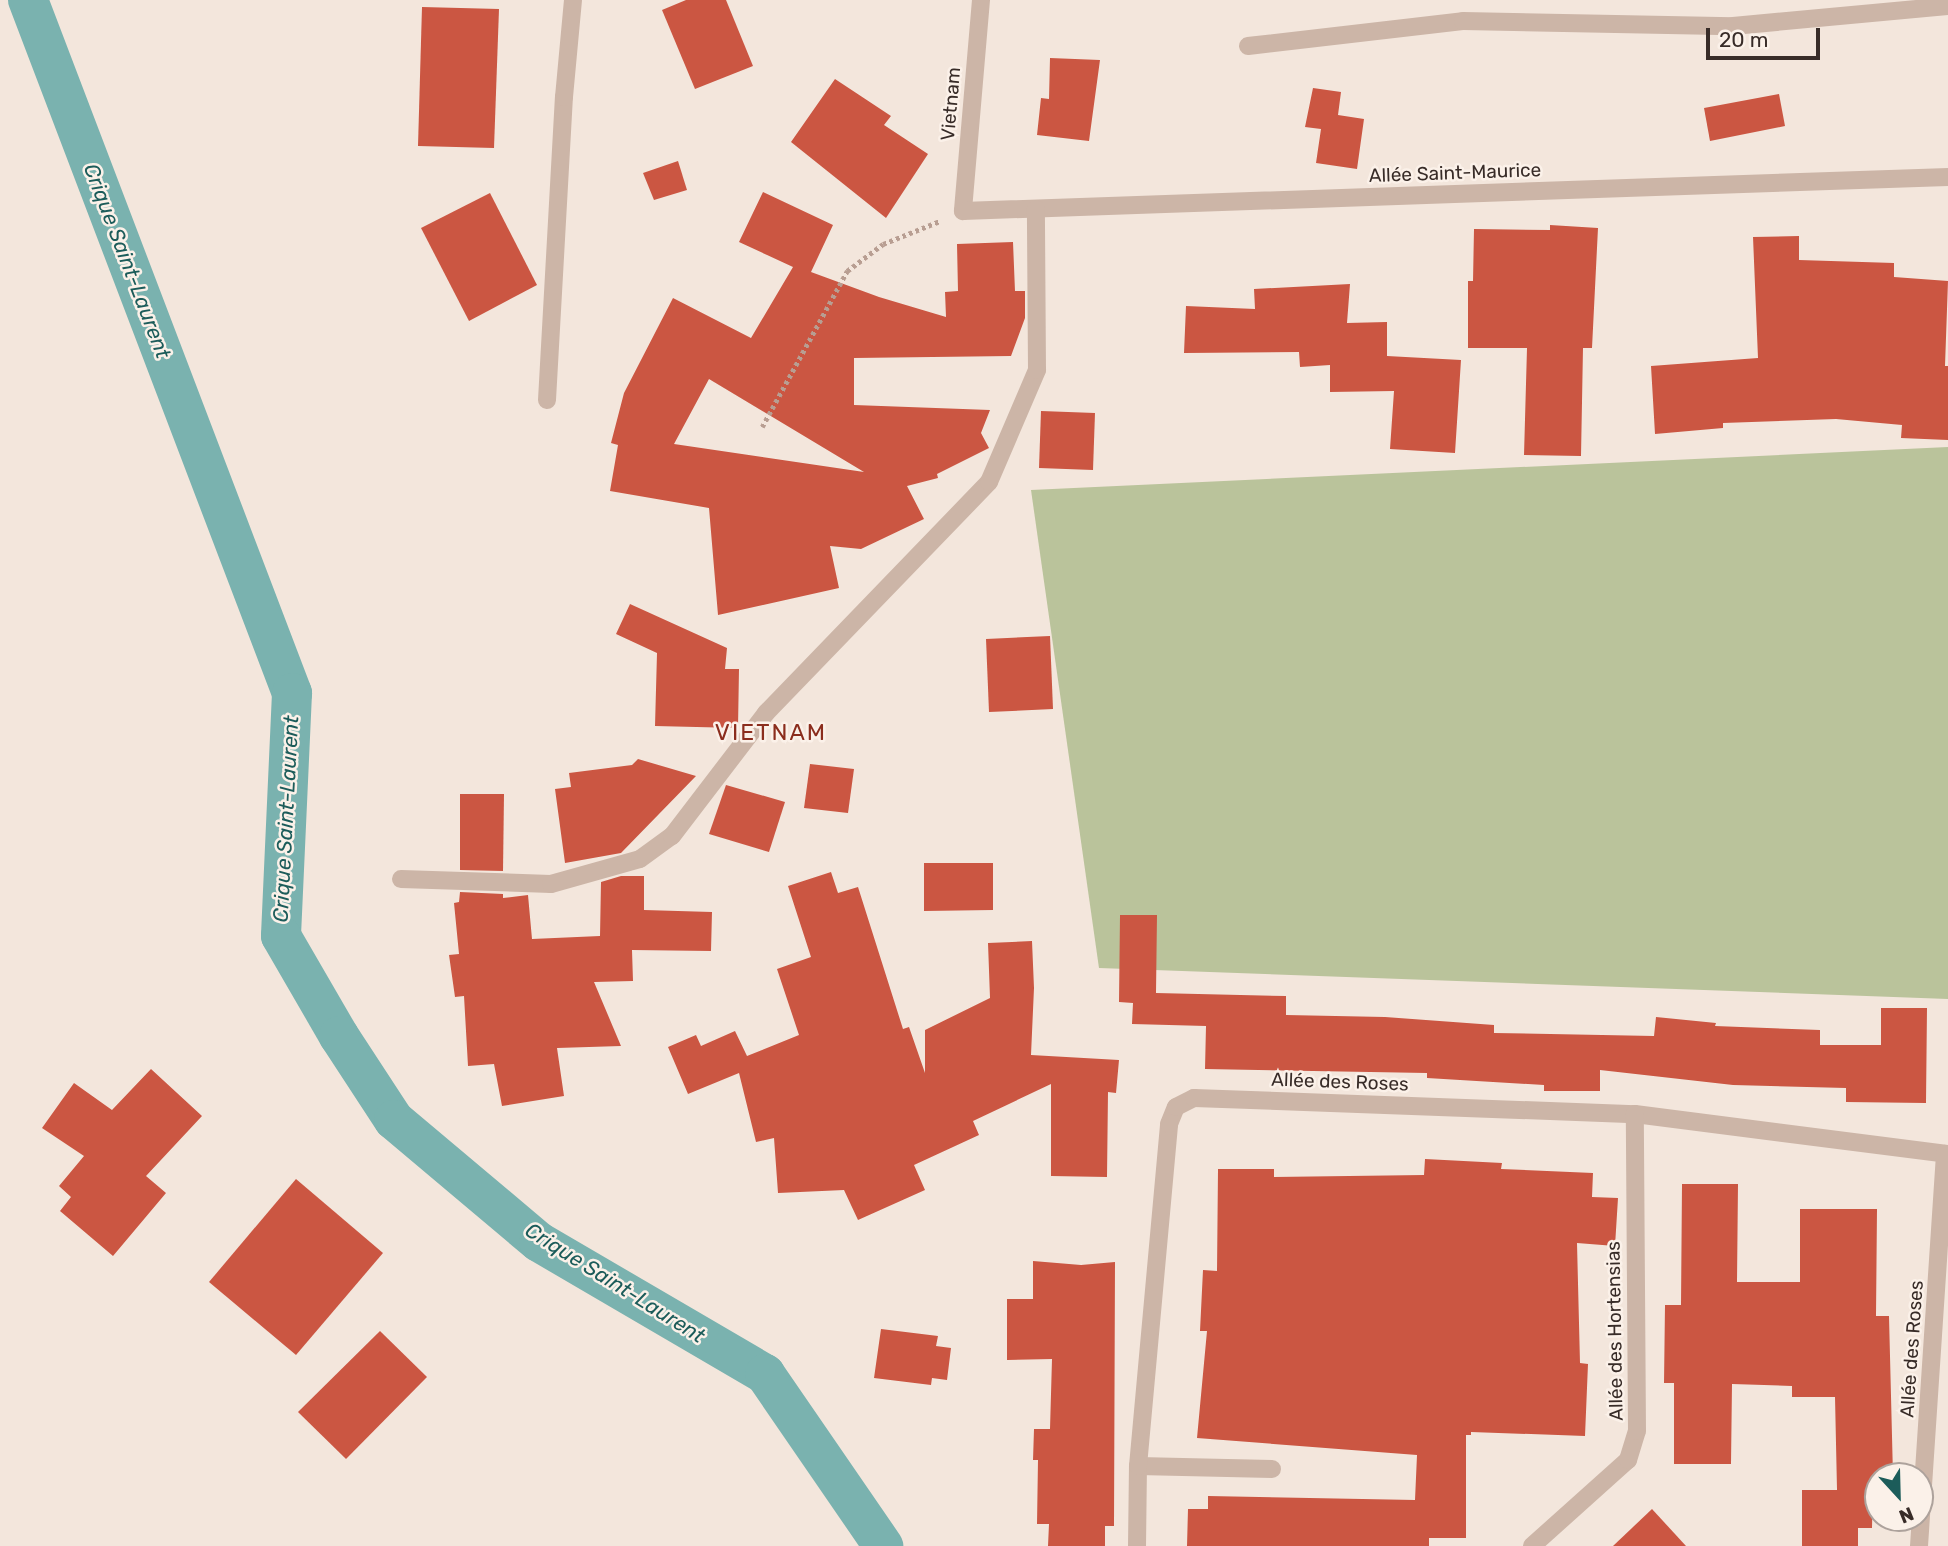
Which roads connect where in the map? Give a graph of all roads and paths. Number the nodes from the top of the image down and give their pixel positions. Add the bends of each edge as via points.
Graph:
1 (573, 0) edge
2 (981, 0) edge
3 (1948, 6) edge
4 (1248, 46) dead end
5 (1948, 177) edge
6 (1036, 209) junction
7 (963, 211) junction
8 (547, 400) dead end
9 (762, 428) dead end
10 (401, 879) dead end
11 (1635, 1114) junction
12 (1947, 1154) edge
13 (1138, 1466) junction
14 (1272, 1469) dead end
15 (1137, 1546) edge
16 (1532, 1546) edge
17 (1919, 1546) edge

1 - 8 street
2 - 7 street, Vietnam
3 - 4 street via 1733,26 1463,21
5 - 6 street, Allée Saint-Maurice
6 - 7 street, Allée Saint-Maurice
6 - 10 street via 1037,370 989,482 766,713 672,836 640,859 551,884
7 - 9 path via 883,244 847,271
11 - 12 street, Allée des Roses
11 - 13 street, Allée des Roses via 1194,1098 1176,1107 1168,1124
11 - 16 street, Allée des Hortensias via 1637,1431 1628,1460
12 - 17 street, Allée des Roses
13 - 14 street
13 - 15 street, Allée des Roses

